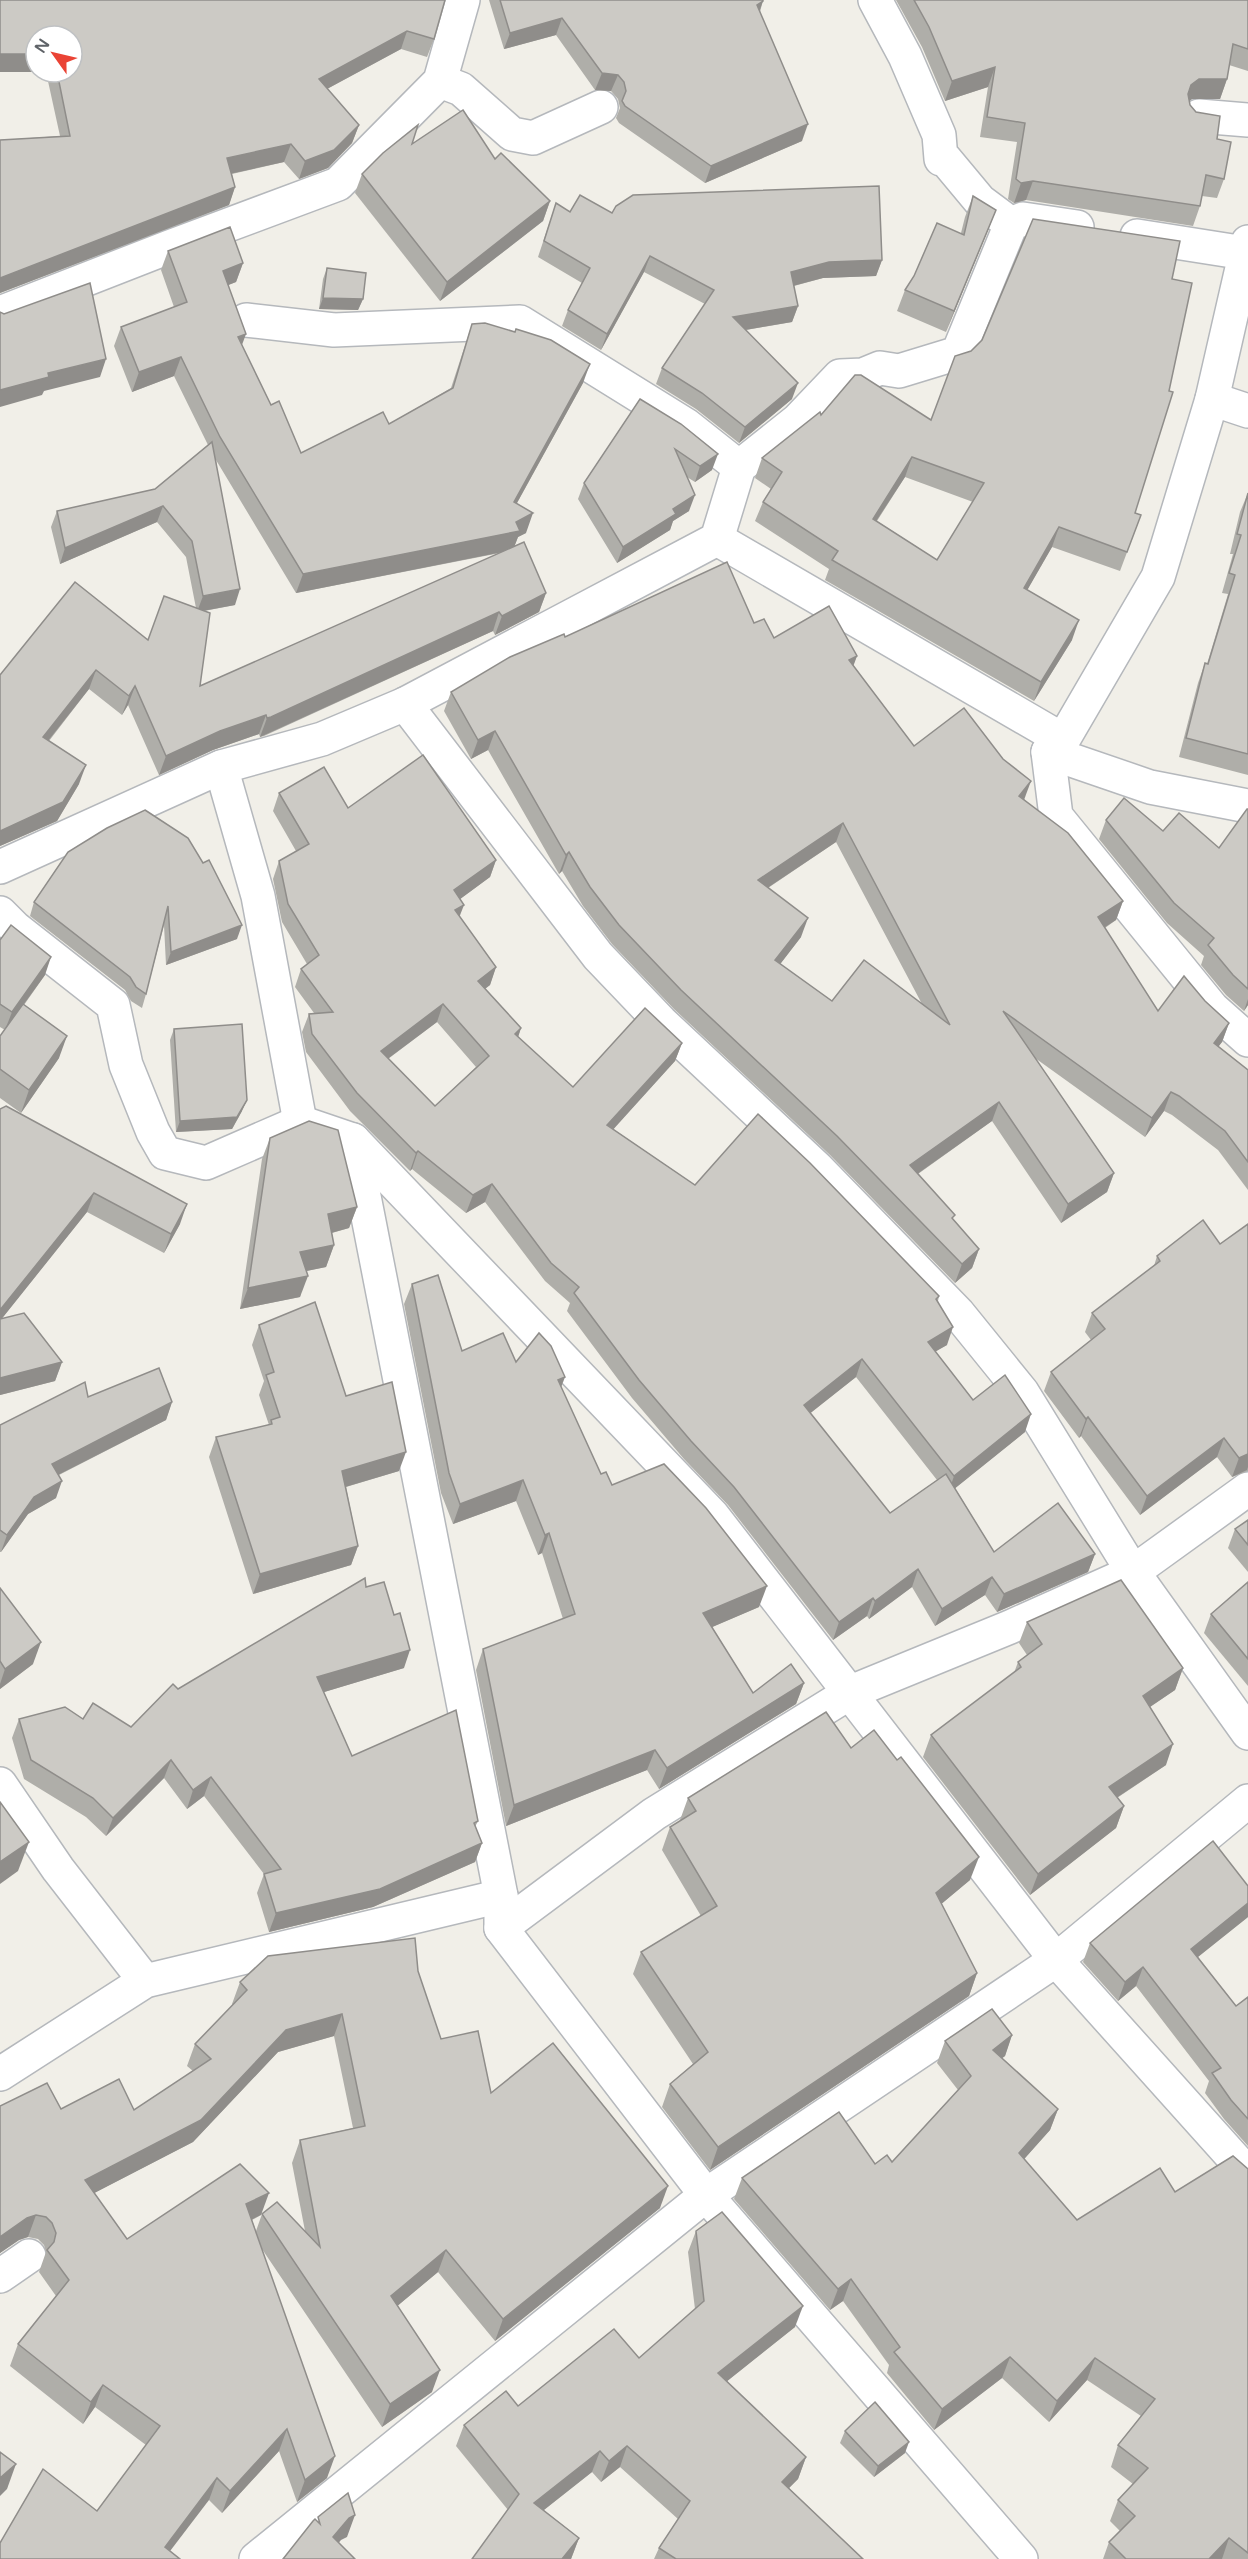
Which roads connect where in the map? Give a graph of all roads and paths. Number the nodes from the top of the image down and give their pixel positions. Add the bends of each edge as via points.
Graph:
1 (463, 0) edge
2 (875, 0) edge
3 (440, 81) junction
4 (601, 107) dead end
5 (1199, 116) edge
6 (1248, 120) edge
7 (1011, 224) junction
8 (1246, 248) edge
9 (0, 313) edge
10 (246, 320) dead end
11 (1212, 399) junction
12 (1248, 411) edge
13 (739, 467) junction
14 (717, 539) junction
15 (405, 704) junction
16 (1056, 746) junction
17 (221, 767) junction
18 (1248, 806) edge
19 (0, 867) edge
20 (0, 913) edge
21 (1248, 1040) edge
22 (300, 1122) junction
23 (353, 1140) junction
24 (1248, 1489) edge
25 (1133, 1572) junction
26 (851, 1692) junction
27 (1248, 1733) edge
28 (0, 1784) edge
29 (1248, 1801) edge
30 (501, 1912) junction
31 (1056, 1960) junction
32 (145, 1981) junction
33 (0, 2074) edge
34 (1248, 2174) edge
35 (706, 2195) junction
36 (29, 2256) dead end
37 (0, 2276) edge
38 (256, 2559) edge
39 (1021, 2559) edge

1 - 3 street
2 - 7 street via 905,56 939,135 941,159 980,201
3 - 4 street via 461,89 512,134 533,138
3 - 9 street via 338,184
5 - 6 street
7 - 8 street via 1023,219
7 - 13 street via 958,353 899,372 880,368 863,375 840,376 798,420
8 - 11 street
10 - 13 street via 334,330 520,322 686,425
11 - 12 street
11 - 16 street via 1158,577
13 - 14 street
14 - 15 street
14 - 16 street
15 - 17 street via 322,739
15 - 25 street via 598,956 661,1022 817,1168 958,1312 1022,1392
16 - 18 street via 1150,787
16 - 21 street via 1056,816 1212,1008
17 - 19 street
17 - 22 street via 258,896
20 - 22 street via 112,1005 126,1065 165,1153 206,1163
22 - 23 street
23 - 26 street via 713,1516
23 - 30 street
24 - 25 street
25 - 26 street
25 - 27 street
26 - 30 street
26 - 31 street
28 - 32 street via 58,1869
29 - 31 street
30 - 32 street
30 - 35 street
31 - 34 street
31 - 35 street
32 - 33 street
35 - 38 street
35 - 39 street
36 - 37 street

